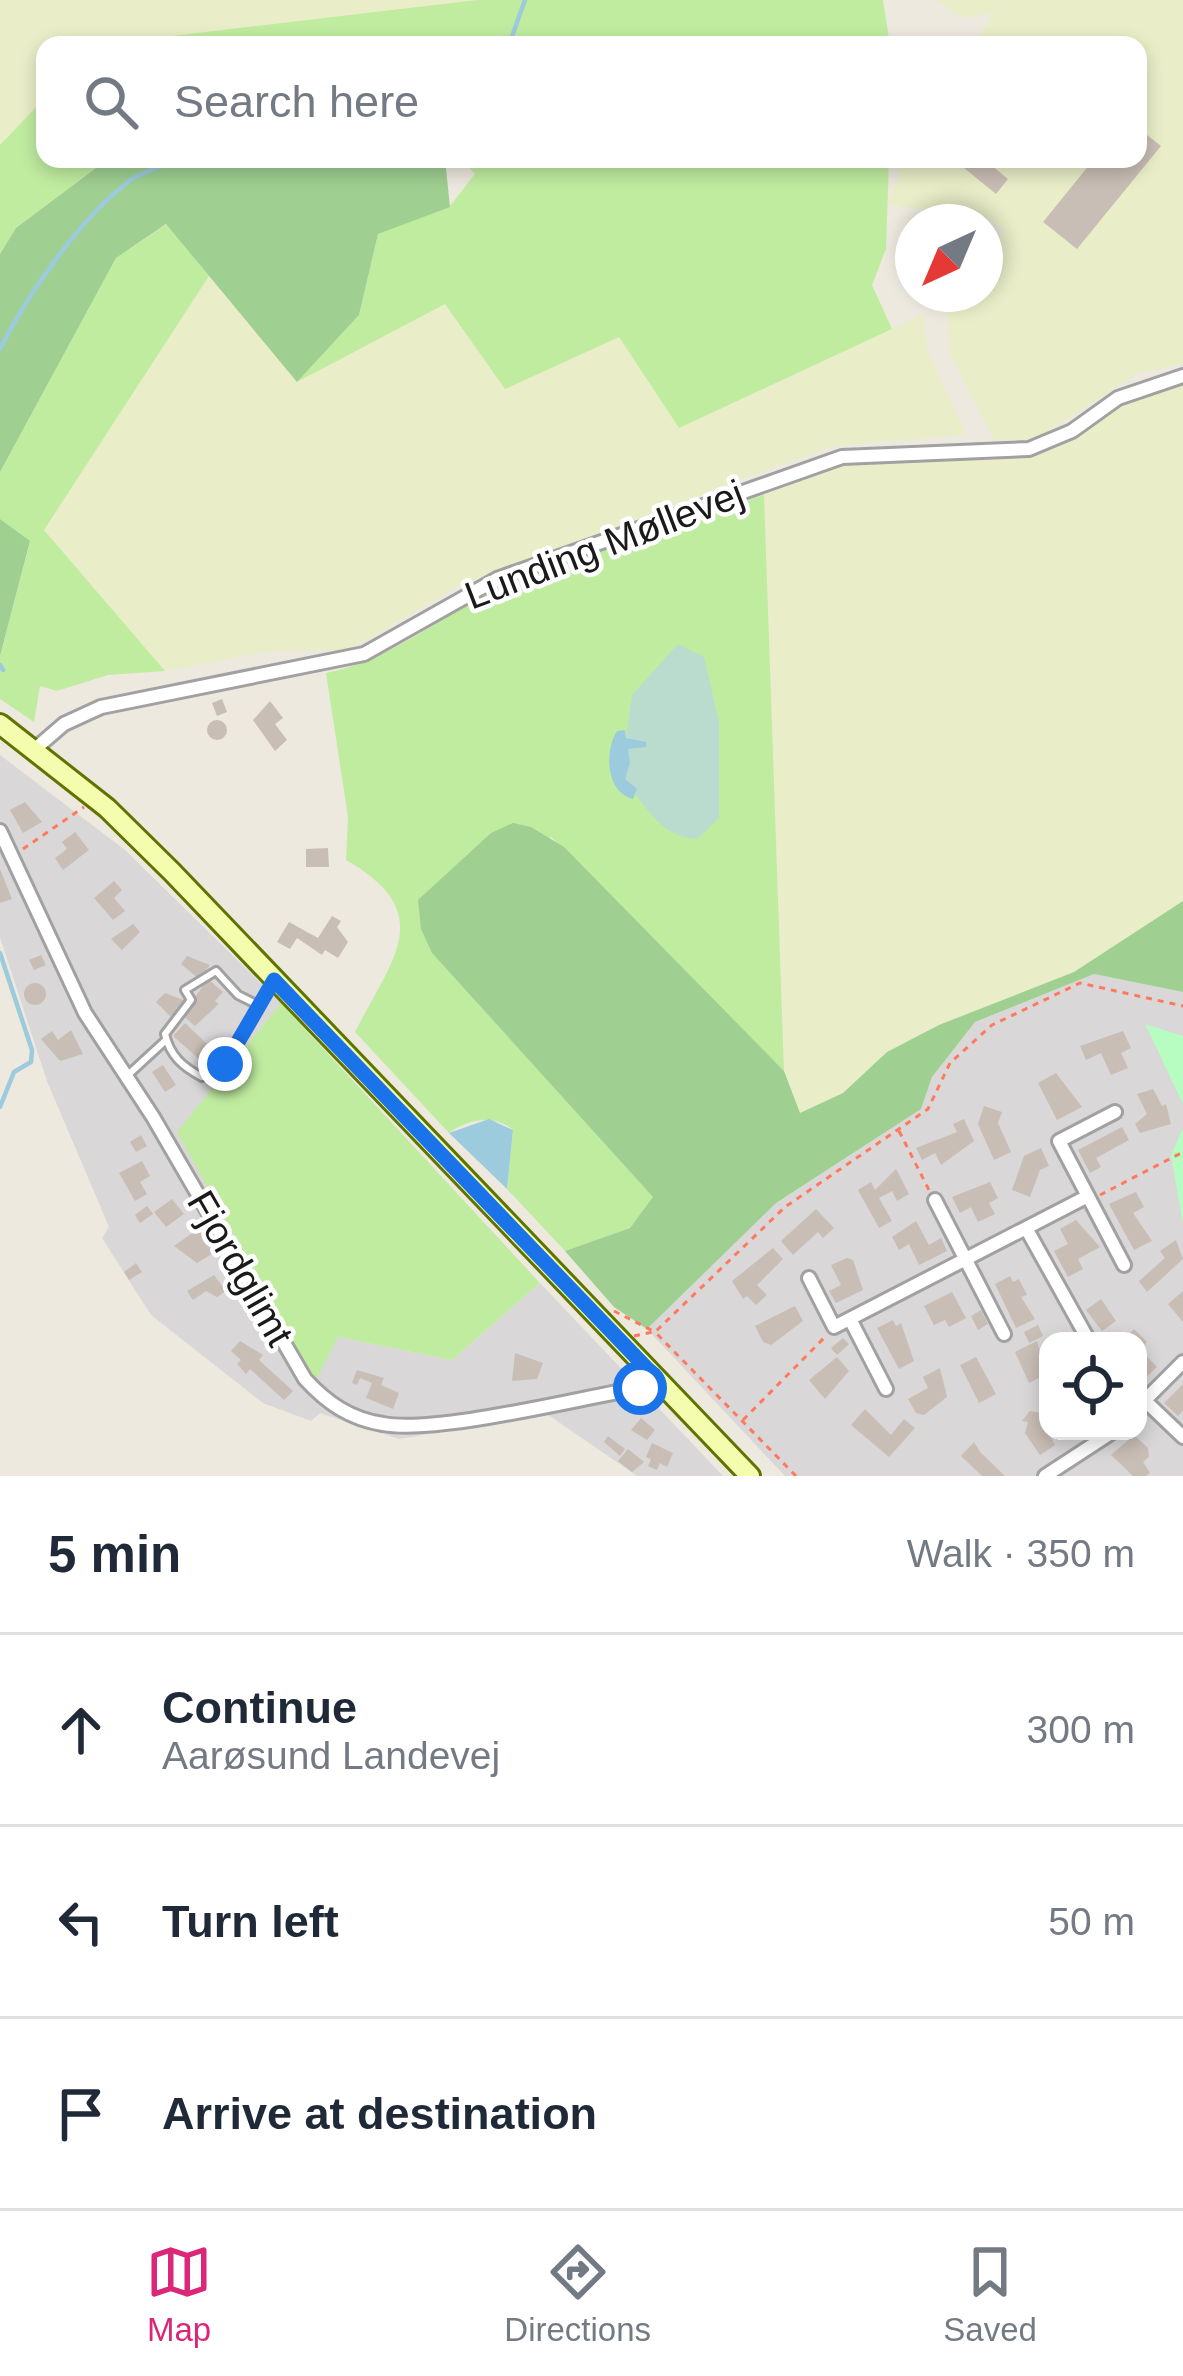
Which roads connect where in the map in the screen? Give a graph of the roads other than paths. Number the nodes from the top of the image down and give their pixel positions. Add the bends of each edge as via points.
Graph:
1 (1183, 376) edge
2 (0, 724) edge
3 (35, 749) junction
4 (0, 831) edge
5 (274, 980) junction
6 (260, 1006) junction
7 (166, 1040) junction
8 (126, 1076) junction
9 (1115, 1112) dead end
10 (1088, 1196) junction
11 (935, 1200) road end
12 (1026, 1228) junction
13 (965, 1259) junction
14 (1124, 1265) dead end
15 (809, 1278) dead end
16 (850, 1319) junction
17 (1084, 1332) edge
18 (1004, 1334) dead end
19 (1183, 1362) edge
20 (657, 1379) junction
21 (886, 1389) dead end
22 (1147, 1394) edge
23 (1147, 1406) edge
24 (1183, 1437) edge
25 (1100, 1440) edge
26 (750, 1476) edge
27 (1045, 1476) edge

1 - 3 street, Lunding Møllevej via 1118,398 1029,449 842,457 497,579 364,654 100,707
2 - 3 street
3 - 5 street
4 - 8 street, Fjordglimt via 76,996
5 - 6 lane
5 - 20 street
6 - 7 lane via 225,1064 202,1077 182,1066
6 - 7 lane via 216,971 185,990 190,1000
7 - 8 lane
8 - 20 street, Fjordglimt via 305,1379 340,1410 415,1426
9 - 10 street via 1059,1141
10 - 12 street
10 - 14 street
11 - 13 street
12 - 13 street
12 - 17 street
13 - 16 street
13 - 18 street
15 - 16 street via 834,1328
16 - 21 street
19 - 22 street
20 - 26 street
23 - 24 street
25 - 27 street

